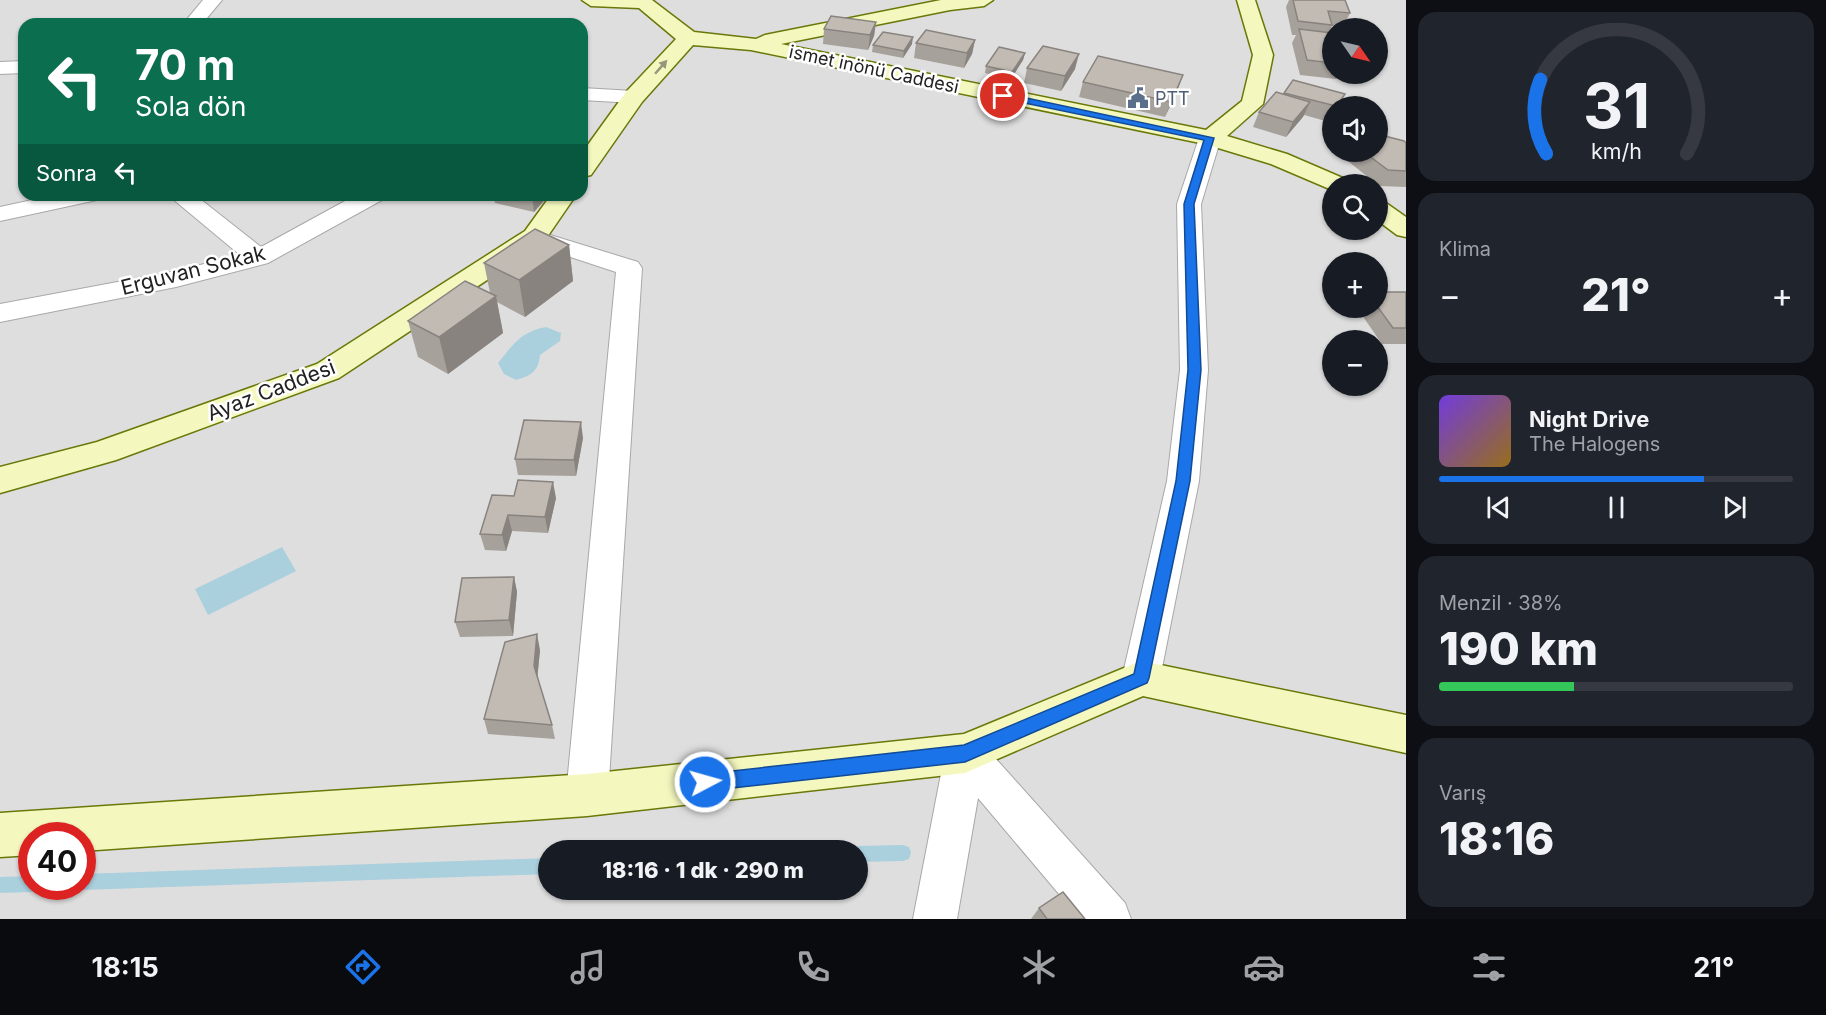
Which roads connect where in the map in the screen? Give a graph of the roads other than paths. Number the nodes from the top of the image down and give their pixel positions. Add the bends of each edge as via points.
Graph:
1 (213, 0) edge
2 (591, 0) edge
3 (984, 0) edge
4 (1246, 0) edge
5 (645, 2) edge
6 (197, 18) edge
7 (688, 38) junction
8 (751, 44) junction
9 (18, 67) edge
10 (0, 68) edge
11 (588, 94) edge
12 (634, 97) junction
13 (1210, 138) junction
14 (588, 162) edge
15 (1322, 178) edge
16 (61, 201) edge
17 (188, 201) edge
18 (363, 201) edge
19 (560, 201) edge
20 (0, 214) edge
21 (1388, 216) edge
22 (1406, 229) edge
23 (534, 237) junction
24 (259, 258) junction
25 (0, 313) edge
26 (0, 480) edge
27 (1141, 678) junction
28 (1406, 734) edge
29 (965, 753) junction
30 (587, 795) junction
31 (0, 835) edge
32 (935, 919) edge
33 (1109, 919) edge

1 - 6 street
2 - 5 street
3 - 8 street
4 - 13 street via 1263,55 1252,104
5 - 7 street
7 - 8 street, ismet inönü Caddesi
12 -> 7 street
8 - 13 street, ismet inönü Caddesi
9 - 10 street
11 - 12 street
12 - 14 street
13 - 15 street, ismet inönü Caddesi via 1279,159
13 - 27 street via 1189,204 1194,370 1183,481
16 - 20 street
17 - 24 street
18 - 24 street, Erguvan Sokak
19 - 23 street, Ayaz Caddesi
21 - 22 street
23 - 26 street, Ayaz Caddesi via 328,372 104,452
23 - 30 street via 628,268
24 - 25 street, Erguvan Sokak via 176,279
27 - 28 street
27 - 29 street
29 - 30 street
29 - 32 street
29 - 33 street
30 - 31 street

